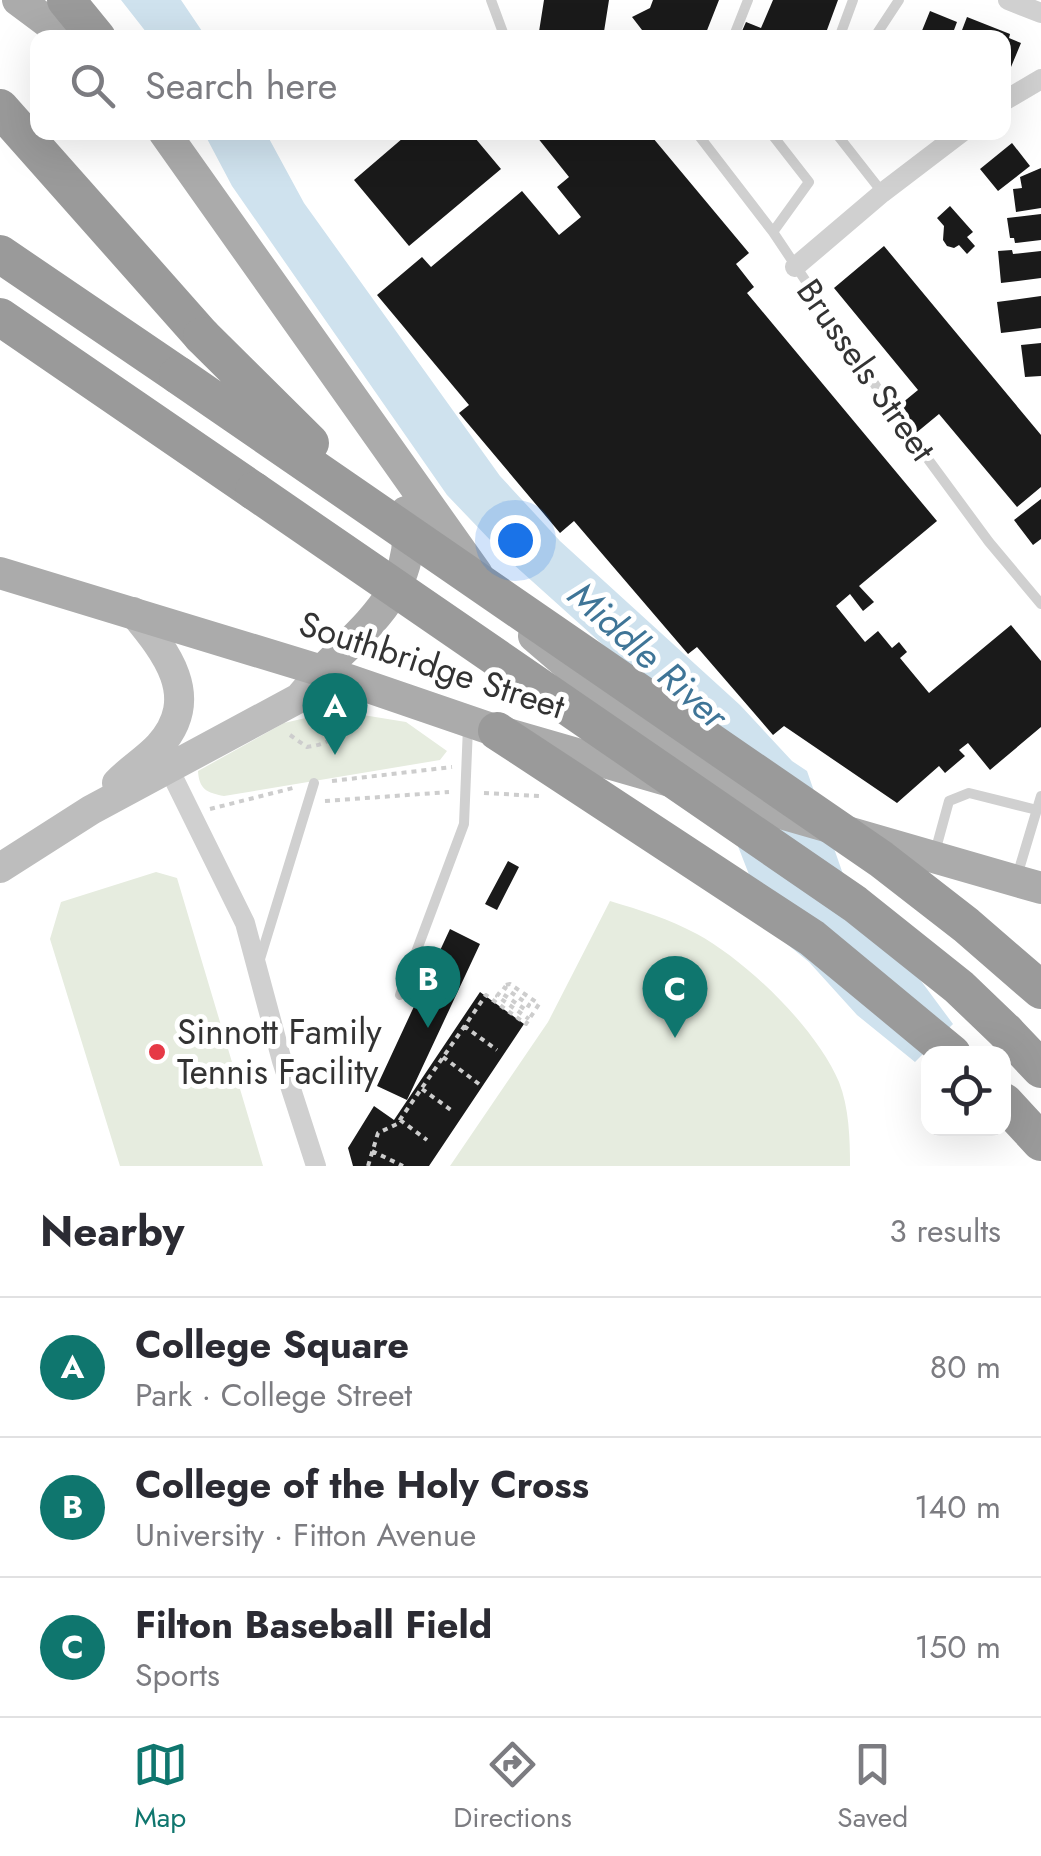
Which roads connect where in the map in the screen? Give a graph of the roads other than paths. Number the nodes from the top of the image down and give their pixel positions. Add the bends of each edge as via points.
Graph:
1 (18, 0) edge
2 (66, 0) edge
3 (491, 0) edge
4 (748, 0) edge
5 (852, 0) edge
6 (899, 0) edge
7 (1008, 0) edge
8 (1041, 13) edge
9 (58, 30) edge
10 (91, 30) edge
11 (502, 30) edge
12 (736, 30) edge
13 (842, 30) edge
14 (879, 30) edge
15 (1041, 80) edge
16 (1011, 97) edge
17 (0, 108) edge
18 (170, 140) edge
19 (702, 140) edge
20 (779, 140) edge
21 (841, 140) edge
22 (952, 140) edge
23 (882, 193) junction
24 (773, 232) junction
25 (0, 254) edge
26 (796, 268) junction
27 (0, 316) edge
28 (383, 442) junction
29 (424, 545) junction
30 (0, 573) edge
31 (1041, 604) edge
32 (134, 612) junction
33 (322, 672) junction
34 (482, 726) junction
35 (170, 769) junction
36 (694, 773) junction
37 (314, 783) road end
38 (1041, 796) edge
39 (90, 810) junction
40 (1037, 810) junction
41 (934, 856) junction
42 (0, 868) edge
43 (1028, 884) edge
44 (258, 964) junction
45 (1041, 990) edge
46 (400, 994) dead end
47 (943, 1046) edge
48 (1041, 1069) edge
49 (1011, 1110) edge
50 (1041, 1142) edge
51 (316, 1166) edge

1 - 9 main road
2 - 10 highway
3 - 11 lane
4 - 12 lane
5 - 13 lane
6 - 14 lane
7 - 8 street
15 - 16 street
17 - 29 highway, bridge via 202,336
18 - 28 main road
19 - 24 lane, Brussels Street
20 - 24 lane via 809,182
21 - 23 lane
22 - 23 street
23 - 26 street
24 - 26 lane, Brussels Street
25 - 29 highway, bridge
26 - 31 lane, Brussels Street via 906,429
27 - 48 highway, bridge via 825,882 908,944
28 - 33 main road via 409,526 407,558 387,604
28 - 36 main road via 456,549 508,610
29 - 45 highway, bridge via 881,859
30 - 32 main road, Southbridge Street
32 - 33 main road, Southbridge Street
32 - 39 street via 173,669 177,712 163,742
33 - 34 main road, Southbridge Street
33 - 35 street via 299,698
34 - 36 main road, Southbridge Street
34 - 46 lane via 464,824
34 - 47 highway via 726,878 854,970
35 - 39 street
35 - 44 street via 233,893
36 - 41 main road, Southbridge Street, bridge
37 - 44 lane
38 - 40 lane
39 - 42 street
40 - 41 lane via 968,794 949,801
40 - 43 lane
41 - 43 main road, Southbridge Street
44 - 51 street
49 - 50 highway

